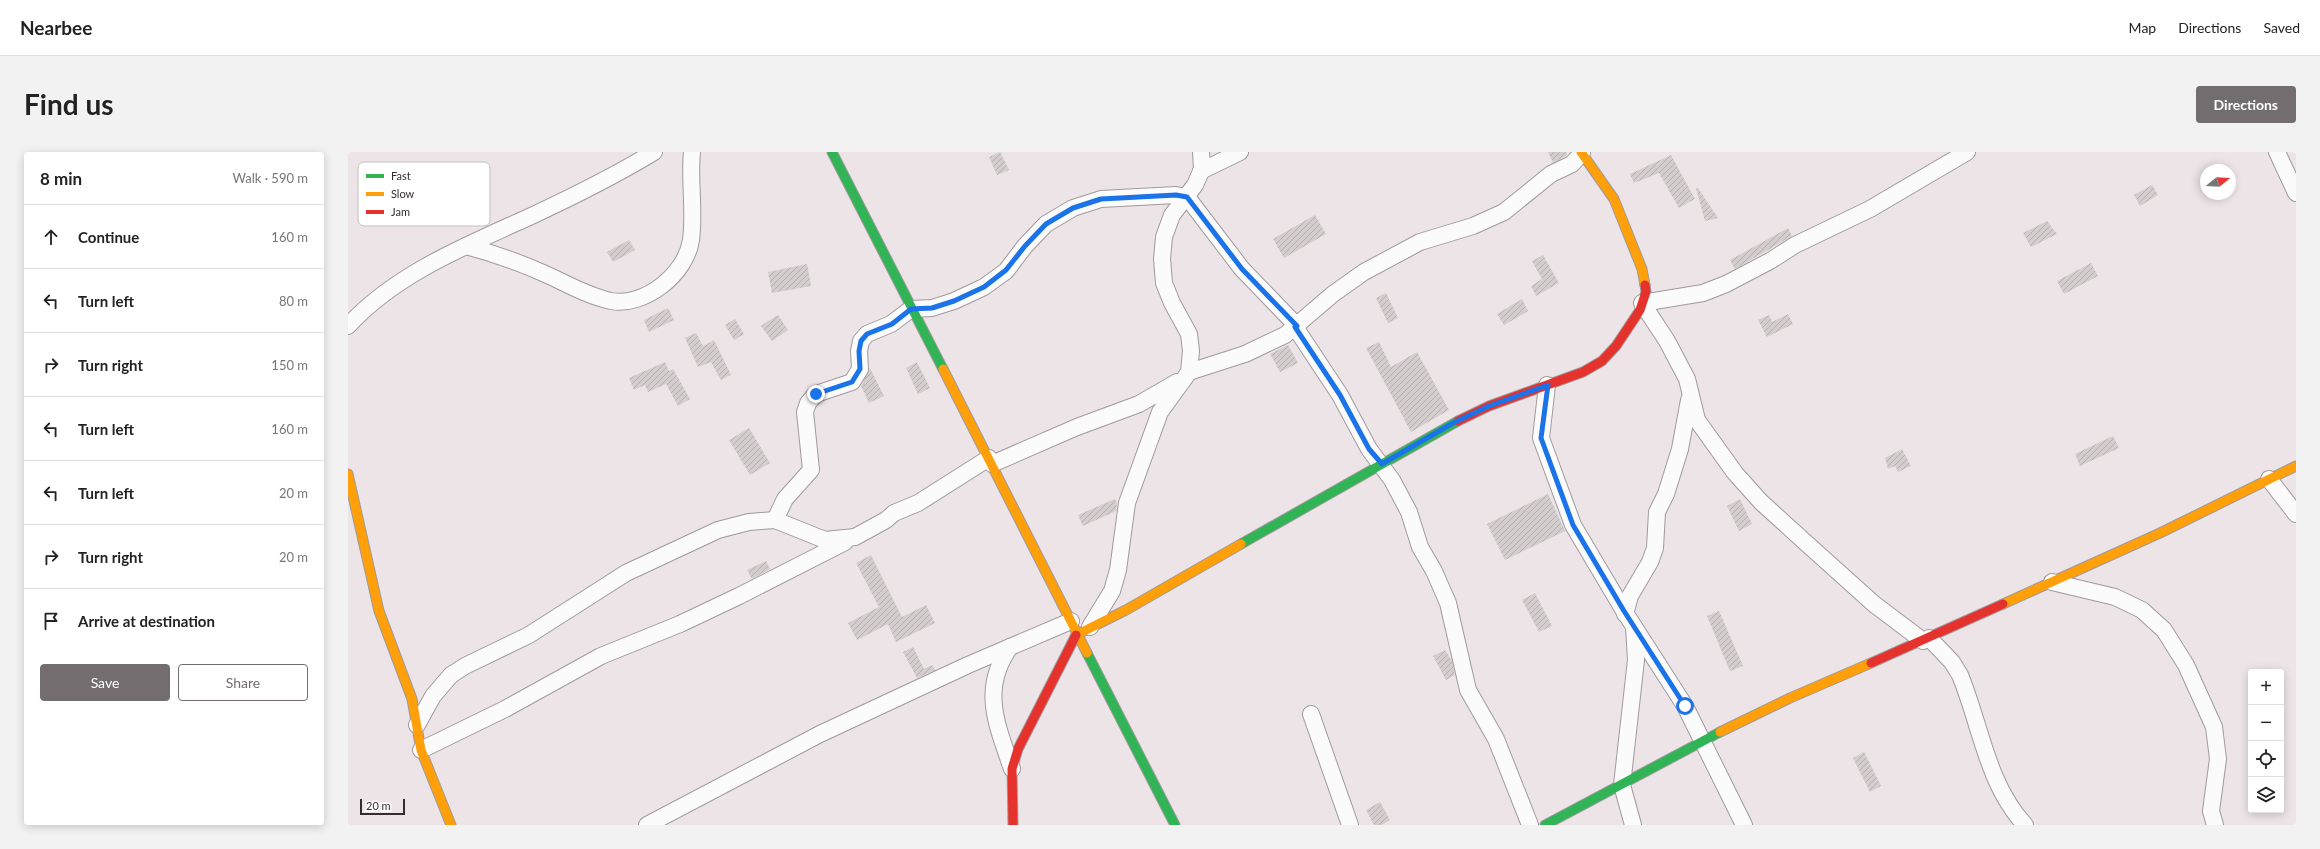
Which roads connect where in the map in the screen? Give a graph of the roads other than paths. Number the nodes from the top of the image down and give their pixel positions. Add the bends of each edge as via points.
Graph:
1 (654, 152) edge
2 (692, 152) edge
3 (832, 152) edge
4 (1201, 152) edge
5 (1240, 152) edge
6 (1581, 152) edge
7 (1967, 152) edge
8 (2276, 152) edge
9 (1201, 171) junction
10 (2296, 193) edge
11 (1187, 197) junction
12 (466, 246) junction
13 (1642, 303) junction
14 (911, 309) junction
15 (348, 326) edge
16 (1296, 326) junction
17 (1187, 374) junction
18 (1548, 385) junction
19 (1690, 392) junction
20 (991, 461) junction
21 (1382, 464) junction
22 (2296, 466) edge
23 (348, 474) edge
24 (2269, 479) junction
25 (2296, 514) edge
26 (775, 520) junction
27 (855, 537) junction
28 (2052, 582) junction
29 (1630, 620) junction
30 (1079, 627) junction
31 (1926, 640) junction
32 (1010, 647) junction
33 (1311, 714) dead end
34 (417, 725) junction
35 (1702, 741) junction
36 (421, 750) junction
37 (1012, 769) junction
38 (1622, 785) junction
39 (451, 825) edge
40 (647, 825) edge
41 (1013, 825) edge
42 (1175, 825) edge
43 (1350, 825) edge
44 (1530, 825) edge
45 (1545, 825) edge
46 (1633, 825) edge
47 (1744, 825) edge
48 (2025, 825) edge
49 (2215, 825) edge

1 - 12 street via 624,170
2 - 12 street via 691,241 682,262 667,283 652,292 631,299 612,301 590,295 498,254
3 - 14 street
4 - 9 street
5 - 9 street
6 - 13 street via 1614,199 1624,223 1642,269 1646,292
6 - 16 street via 1572,164 1551,174 1504,212 1473,226 1420,242 1364,272 1333,294
7 - 13 street via 1870,208 1795,245 1726,284 1702,293
8 - 10 street
9 - 11 street
11 - 14 street via 1176,195 1101,199 1073,208 1046,224 1006,270 984,287 932,308
11 - 16 street via 1242,269
11 - 17 street via 1172,215 1164,237 1162,259 1164,283 1189,334 1192,351
12 - 15 street via 416,273 365,307
13 - 18 street via 1628,330 1602,360 1583,372
13 - 19 street via 1667,341 1687,379
14 - 20 street
14 - 26 street via 892,324 867,334 861,341 860,369 852,382 816,394 808,403 805,412 812,470 785,499
16 - 17 street via 1285,335 1245,354
16 - 21 street via 1340,395 1369,449
17 - 20 street via 1138,404
17 - 30 street via 1160,412 1127,503 1118,570 1112,591
18 - 21 street via 1482,409
18 - 29 street via 1541,438 1557,485 1573,525
19 - 29 street via 1680,449 1666,494 1657,512 1655,548 1650,562 1630,596
19 - 31 street via 1697,420 1735,473 1761,502 1874,604
20 - 27 street
20 - 30 street
21 - 30 street via 1126,610
21 - 44 street via 1409,512 1420,547 1448,603 1468,690 1496,739
22 - 24 street
23 - 34 street via 378,611 405,678
24 - 25 street
24 - 28 street via 2160,534
26 - 27 street via 826,540
26 - 34 street via 749,522 718,530 626,573 529,635 451,675 433,696
27 - 36 street via 680,624 601,656 505,709
28 - 31 street
28 - 49 street via 2115,597 2142,610 2164,630 2186,665 2214,727 2218,759 2211,811
29 - 35 street via 1685,706
29 - 38 street via 1636,660
30 - 32 street
30 - 37 street via 1029,725
30 - 42 street
31 - 35 street via 1846,672
31 - 48 street via 1952,662 1960,675 1997,786 2014,814
32 - 37 street via 1003,657 995,679 993,703
32 - 40 street via 820,734
33 - 43 street
34 - 36 street
35 - 38 street
35 - 47 street
36 - 39 street
37 - 41 street
38 - 45 street
38 - 46 street

